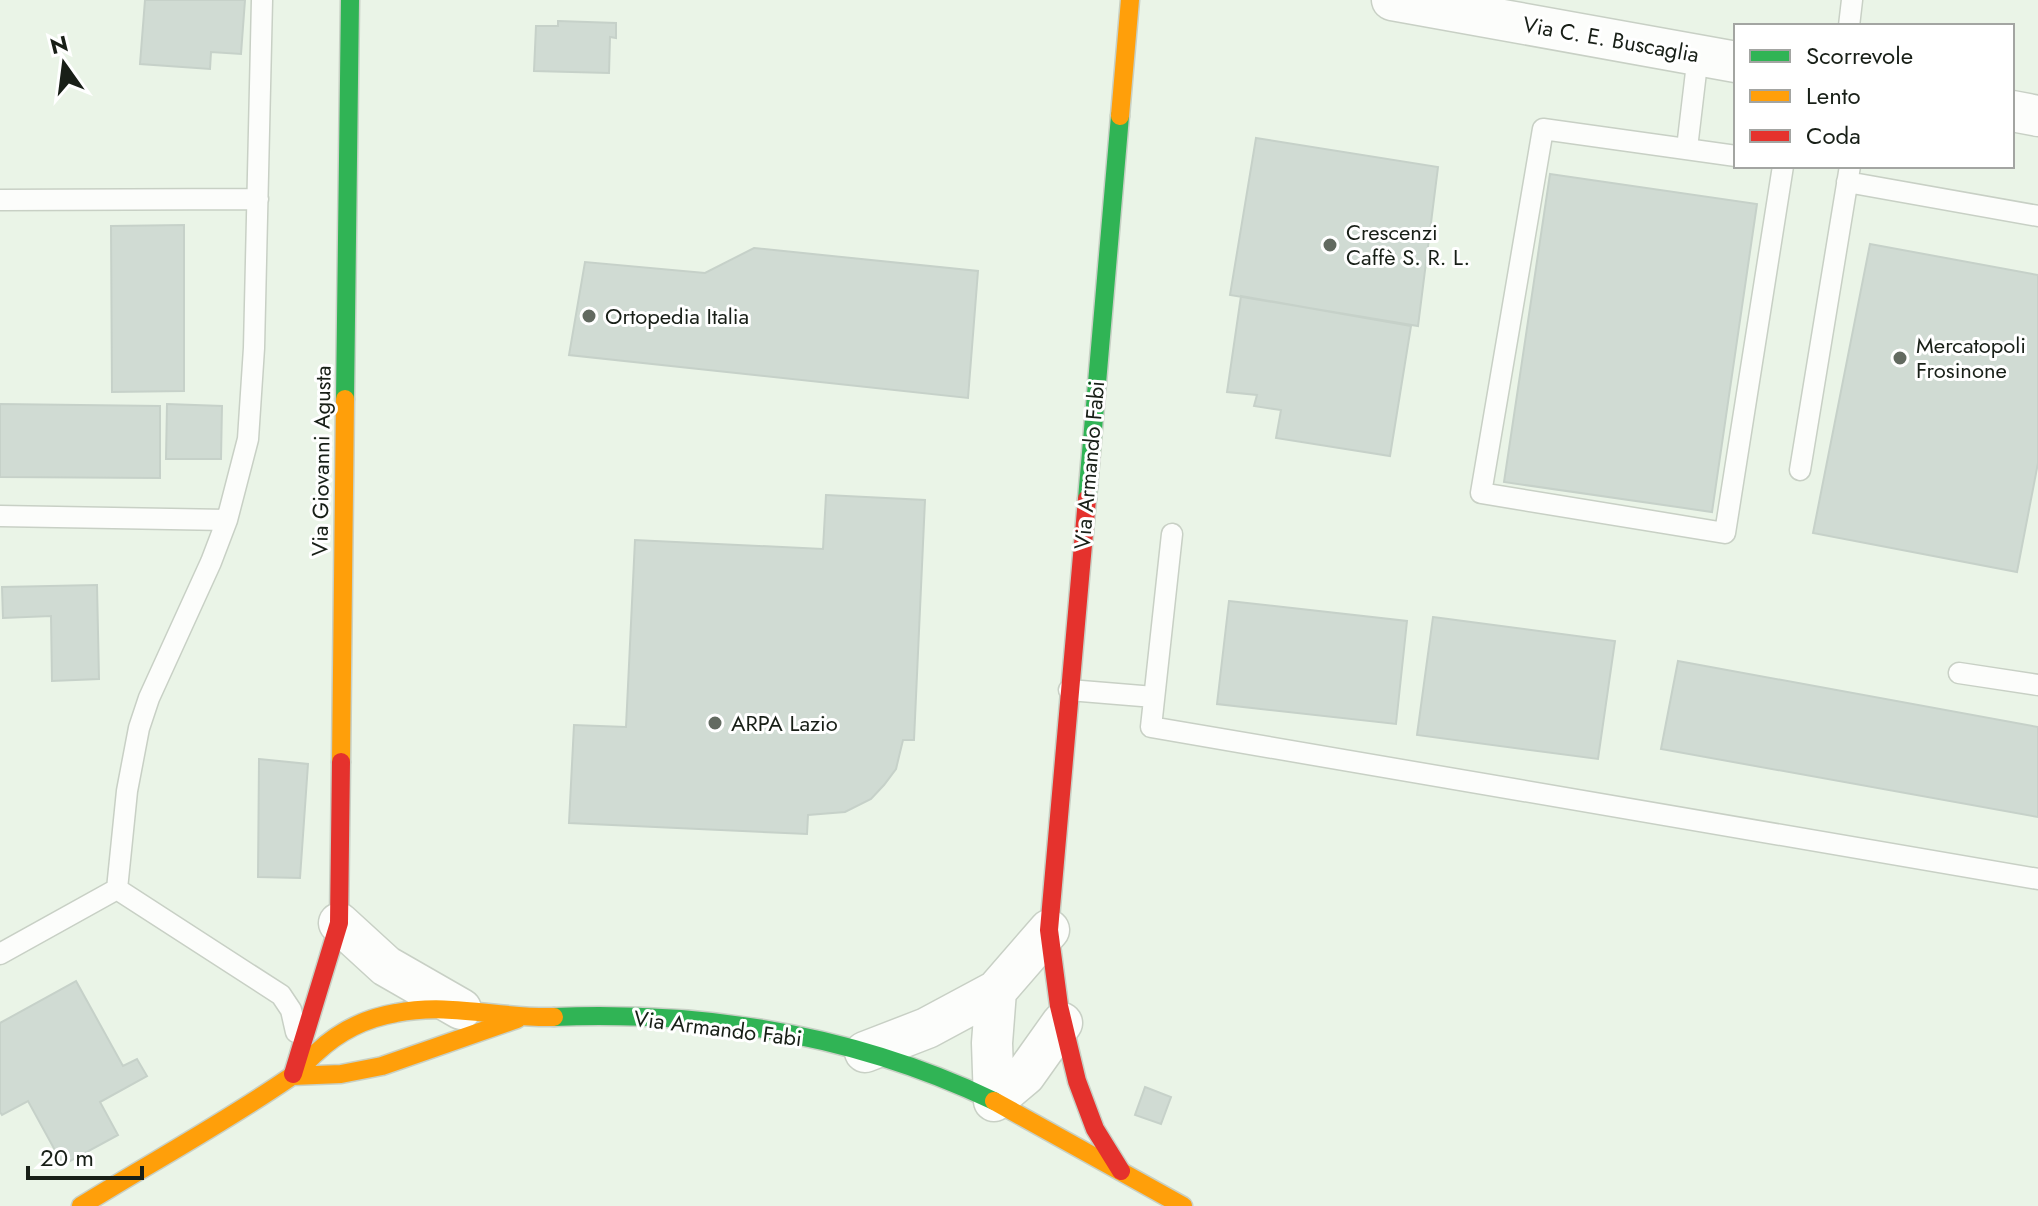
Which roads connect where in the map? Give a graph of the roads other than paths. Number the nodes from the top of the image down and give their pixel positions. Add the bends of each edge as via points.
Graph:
1 (262, 0) edge
2 (350, 0) edge
3 (1130, 0) edge
4 (1392, 0) edge
5 (1852, 0) edge
6 (1849, 24) edge
7 (1717, 58) edge
8 (2014, 111) edge
9 (2038, 116) edge
10 (1687, 148) junction
11 (1734, 156) edge
12 (1783, 168) edge
13 (1848, 174) edge
14 (258, 199) junction
15 (0, 200) edge
16 (2038, 216) edge
17 (1800, 470) dead end
18 (0, 516) edge
19 (227, 520) junction
20 (1172, 534) dead end
21 (1959, 673) dead end
22 (2038, 685) edge
23 (1069, 690) junction
24 (1154, 697) junction
25 (2038, 879) edge
26 (117, 889) junction
27 (339, 923) junction
28 (1049, 930) junction
29 (0, 954) edge
30 (996, 991) junction
31 (461, 1009) junction
32 (521, 1018) junction
33 (1062, 1023) junction
34 (865, 1052) junction
35 (292, 1076) junction
36 (994, 1101) junction
37 (1121, 1171) junction
38 (81, 1206) edge
39 (1183, 1206) edge

1 - 14 lane
2 - 27 street, Via Giovanni Agusta
3 - 23 street, Via Armando Fabi
4 - 7 street, Via C. E. Buscaglia
5 - 6 lane
7 - 10 lane
8 - 9 street
10 - 11 lane
10 - 12 lane via 1543,129 1481,493 1725,533
13 - 16 lane
13 - 17 lane
14 - 15 lane
14 - 19 lane via 252,407
18 - 19 lane
19 - 26 lane via 139,728
20 - 24 lane
21 - 22 lane
23 - 24 lane
23 - 28 street, Via Armando Fabi
24 - 25 lane via 1151,727
26 - 29 lane
26 - 35 lane via 281,995 296,1025
27 - 31 street via 386,966
27 - 35 street, Via Giovanni Agusta
28 - 30 street
28 - 33 street, Via Armando Fabi
30 - 34 street via 927,1028
30 - 36 street
31 - 32 street
31 - 35 street via 408,1011 363,1022 320,1048
32 - 34 street, Via Armando Fabi via 670,1017 782,1033
32 - 35 street via 382,1066
33 - 36 street via 1025,1075
33 - 37 street, Via Armando Fabi via 1082,1097
34 - 36 street, Via Armando Fabi
35 - 38 street
36 - 37 street, Via Armando Fabi
37 - 39 street, Via Armando Fabi

